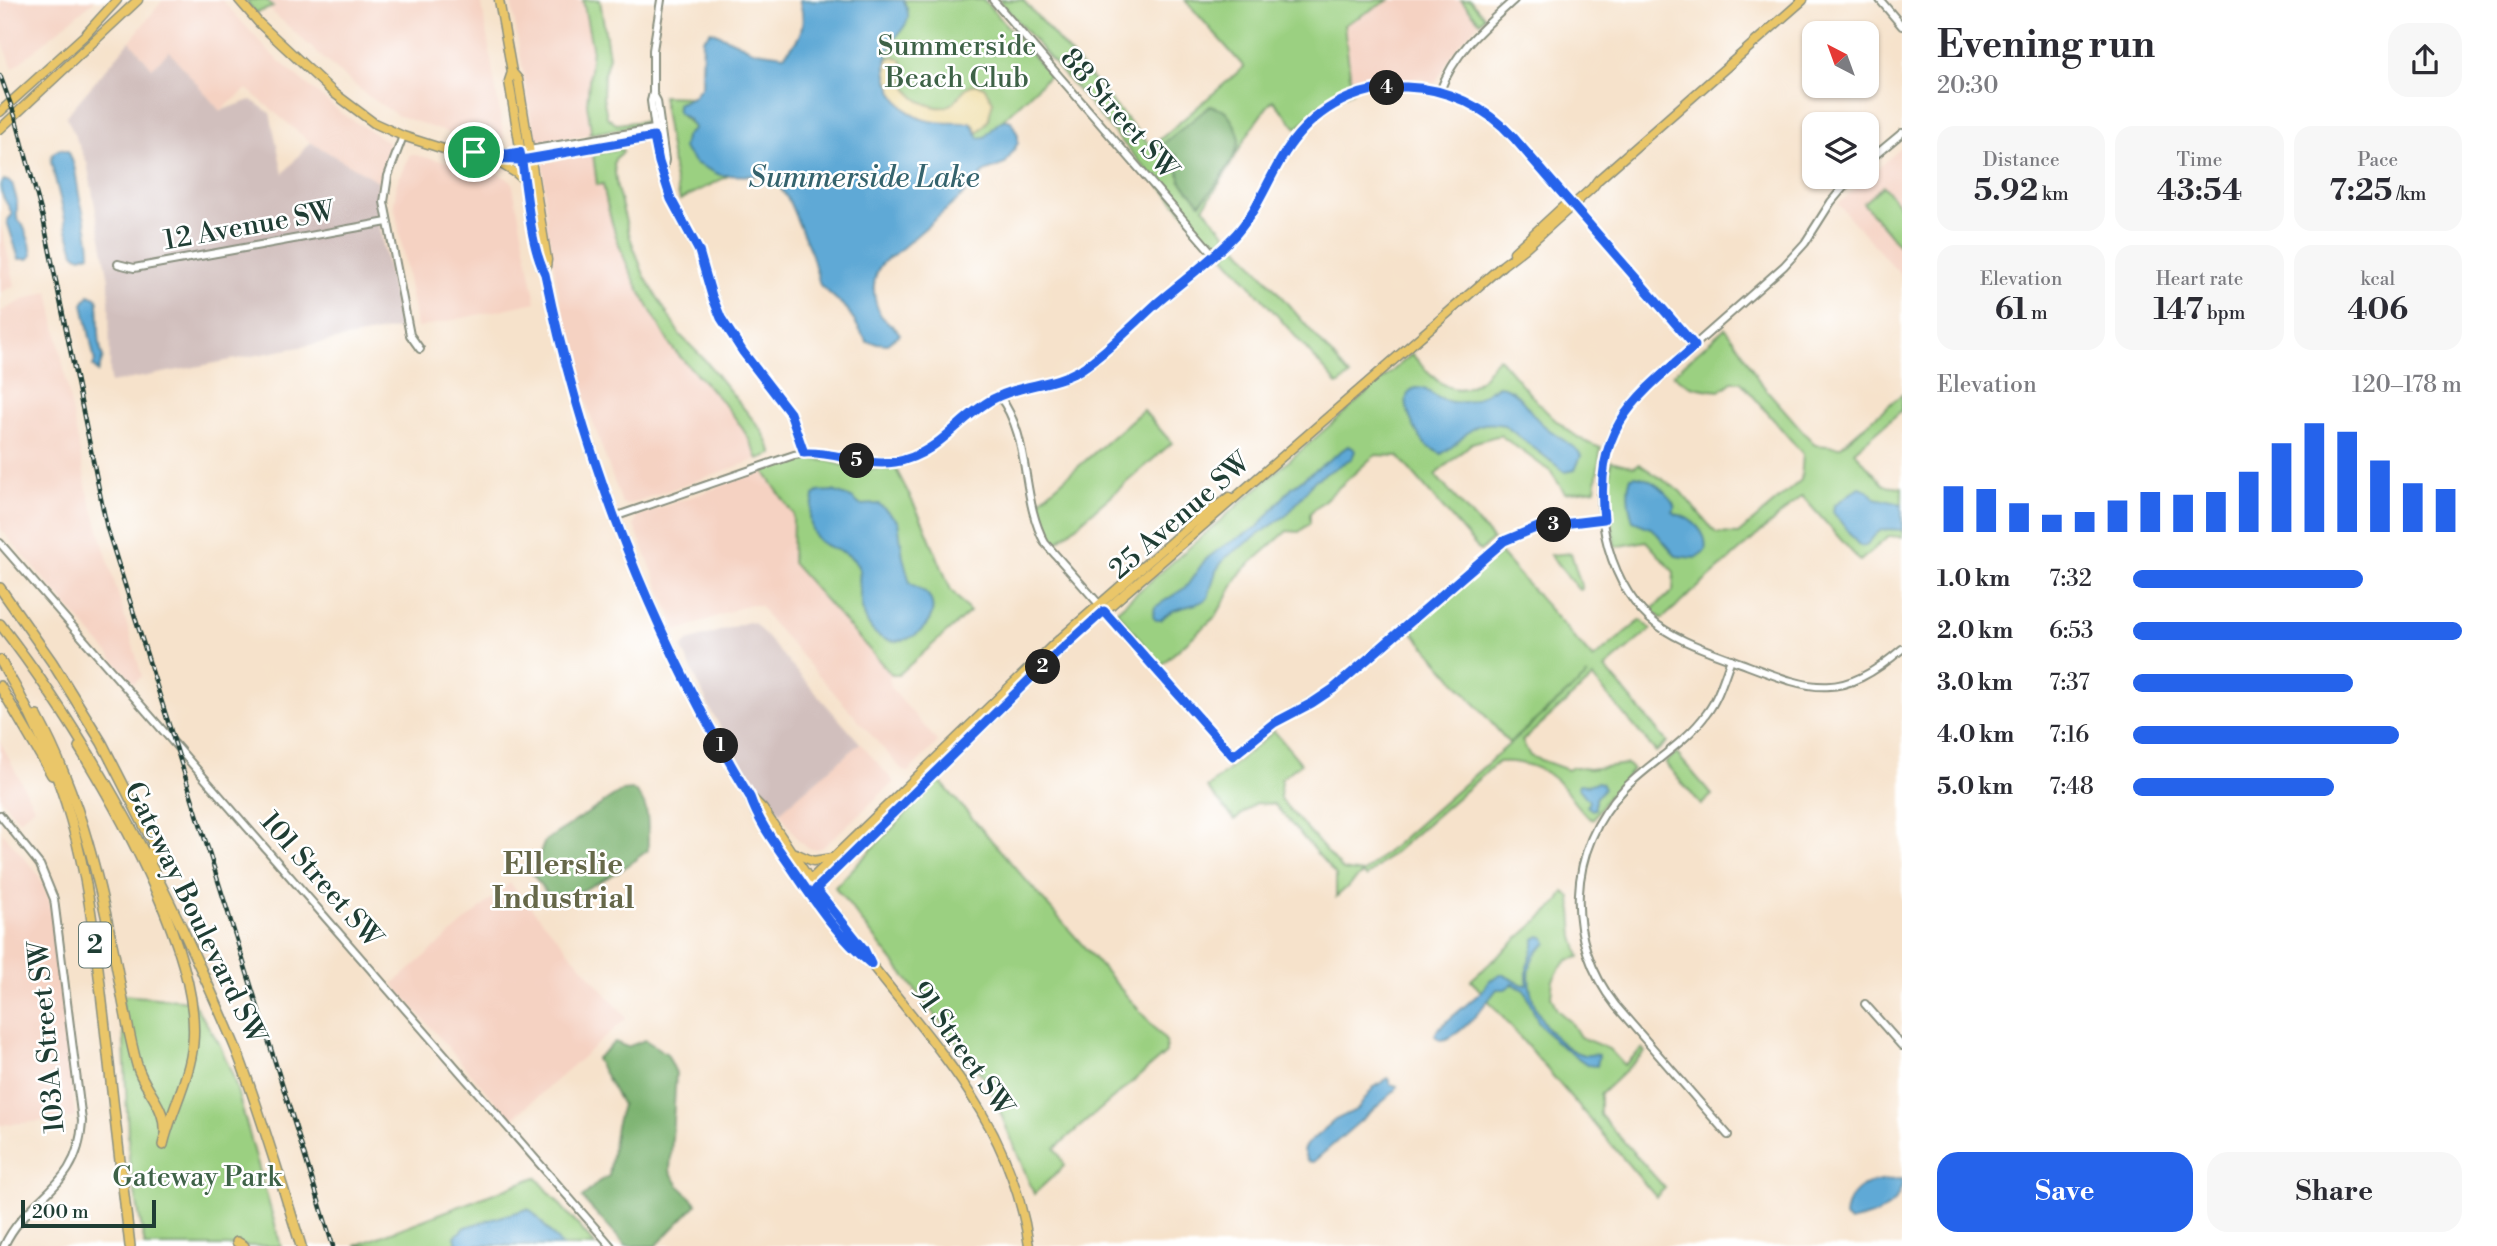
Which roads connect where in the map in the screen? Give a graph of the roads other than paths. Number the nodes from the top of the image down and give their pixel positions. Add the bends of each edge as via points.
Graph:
1 (117, 0) edge
2 (239, 0) edge
3 (499, 0) edge
4 (661, 0) edge
5 (993, 0) edge
6 (1514, 0) edge
7 (1803, 0) edge
8 (1880, 0) edge
9 (136, 1) edge
10 (1902, 26) edge
11 (1440, 91) junction
12 (0, 112) edge
13 (0, 129) edge
14 (657, 129) junction
15 (1902, 133) edge
16 (403, 136) junction
17 (658, 137) junction
18 (1879, 152) edge
19 (460, 153) junction
20 (525, 155) junction
21 (495, 161) junction
22 (525, 181) junction
23 (1842, 189) edge
24 (1570, 204) junction
25 (387, 222) junction
26 (1214, 255) junction
27 (118, 264) dead end
28 (545, 274) junction
29 (1695, 346) junction
30 (420, 349) dead end
31 (999, 396) junction
32 (804, 453) junction
33 (614, 517) junction
34 (1604, 519) junction
35 (0, 543) edge
36 (0, 588) edge
37 (1101, 608) junction
38 (0, 624) edge
39 (1902, 649) edge
40 (0, 658) edge
41 (1731, 659) junction
42 (29, 662) junction
43 (0, 686) edge
44 (62, 792) junction
45 (750, 797) junction
46 (0, 815) edge
47 (785, 844) junction
48 (835, 857) junction
49 (150, 864) junction
50 (807, 883) junction
51 (813, 892) junction
52 (1865, 1003) dead end
53 (1902, 1046) edge
54 (1728, 1135) dead end
55 (4, 1246) edge
56 (130, 1246) edge
57 (301, 1246) edge
58 (611, 1246) edge
59 (1029, 1246) edge

1 - 12 main road
2 - 16 main road via 348,105
3 - 20 main road, 91 Street SW
4 - 14 street via 653,50
5 - 26 street, 88 Street SW
6 - 11 street via 1468,42
7 - 24 main road, 25 Avenue SW
8 - 10 street
9 - 13 main road
11 - 24 street via 1493,118
11 - 26 street via 1382,89 1355,95 1324,111 1293,141 1250,217
14 - 17 street
14 - 20 street
15 - 18 street
16 - 19 main road
16 - 25 street via 385,186
17 - 20 street
17 - 32 street via 673,203 702,259 721,318 790,413
19 - 20 main road
19 - 21 main road
20 - 21 main road
20 - 22 main road, 91 Street SW
20 - 28 main road, 91 Street SW via 547,260
21 - 22 main road
22 - 28 main road, 91 Street SW
23 - 29 street via 1793,258
24 - 29 street
24 - 37 main road, 25 Avenue SW via 1277,462
25 - 27 street, 12 Avenue SW via 134,268
25 - 30 street via 410,335
26 - 31 street via 1084,367 1054,382
28 - 33 main road, 91 Street SW via 579,411
29 - 34 street via 1638,396 1616,428 1603,470
31 - 32 street via 911,458 872,463
31 - 37 street via 1017,430 1041,535
32 - 33 street
33 - 45 main road, 91 Street SW via 680,667
34 - 37 street via 1538,527 1504,541 1333,689 1274,723 1233,756
34 - 41 street via 1615,570 1640,609 1677,637
35 - 58 street, 101 Street SW
36 - 49 highway via 102,743 153,843
37 - 48 main road, 25 Avenue SW via 1054,645
37 - 51 main road, 25 Avenue SW
38 - 42 highway, Gateway Boulevard SW
39 - 41 street via 1863,677 1821,688 1794,684
40 - 42 highway via 49,738 84,827 138,1068 163,1115 163,1145 191,1055 194,1021 188,980 135,849
40 - 44 highway, 2 via 35,724
41 - 54 street via 1706,715 1629,784 1607,810 1584,857 1578,894 1583,939 1601,986
42 - 49 highway, Gateway Boulevard SW via 92,756
43 - 44 highway
44 - 56 highway, 2 via 89,900
45 - 47 main road, 91 Street SW
45 - 50 main road, 91 Street SW via 756,814
46 - 55 street, 103A Street SW via 36,858 54,899 82,1121 77,1151 67,1173 19,1221
47 - 48 main road via 804,859
47 - 50 main road, 91 Street SW
48 - 50 main road, 25 Avenue SW
49 - 57 highway, Gateway Boulevard SW via 239,1056
50 - 51 main road, 91 Street SW
51 - 59 main road, 91 Street SW via 835,927 871,964 979,1105 1011,1172
52 - 53 street

